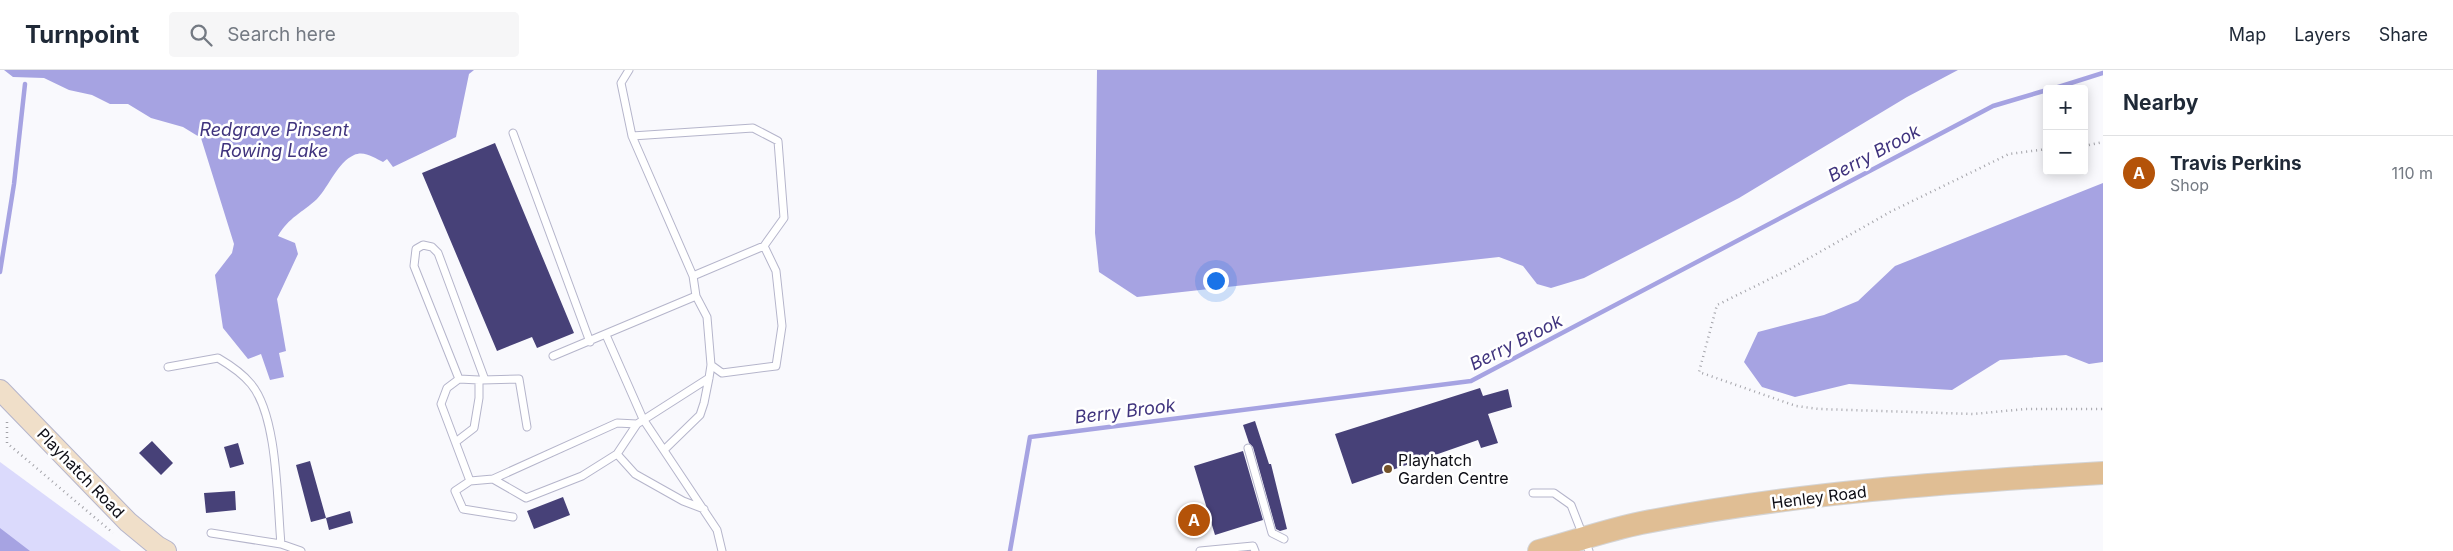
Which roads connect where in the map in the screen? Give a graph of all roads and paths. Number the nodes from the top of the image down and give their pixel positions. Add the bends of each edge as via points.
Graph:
1 (629, 70) edge
2 (513, 133) dead end
3 (632, 136) junction
4 (2103, 142) edge
5 (2088, 145) edge
6 (2043, 150) edge
7 (764, 246) junction
8 (693, 276) junction
9 (696, 296) junction
10 (606, 335) junction
11 (590, 342) junction
12 (553, 356) dead end
13 (710, 365) junction
14 (168, 367) dead end
15 (709, 378) junction
16 (459, 379) junction
17 (482, 380) junction
18 (6, 395) edge
19 (2103, 409) edge
20 (643, 419) junction
21 (636, 424) junction
22 (527, 427) dead end
23 (456, 441) junction
24 (1248, 448) dead end
25 (664, 450) junction
26 (617, 454) junction
27 (2103, 473) edge
28 (493, 479) junction
29 (470, 481) junction
30 (1533, 493) dead end
31 (705, 509) junction
32 (513, 517) dead end
33 (211, 533) dead end
34 (118, 536) dead end
35 (1284, 539) dead end
36 (281, 544) junction
37 (1587, 545) edge
38 (166, 551) edge
39 (301, 551) edge
40 (722, 551) edge
41 (1200, 551) edge
42 (1255, 551) edge
43 (1539, 551) edge

1 - 3 lane via 620,83
2 - 11 lane
3 - 7 lane via 753,128 778,141 784,218
3 - 8 lane
4 - 5 path
6 - 19 path via 2009,154 1890,212 1790,269 1717,305 1699,372 1796,406 1819,409 1973,414 2026,409
7 - 8 lane
7 - 13 lane via 776,271 782,326 776,366 722,373
8 - 9 lane
9 - 10 lane
9 - 13 lane via 707,317
10 - 11 lane
10 - 20 lane
11 - 12 lane
13 - 15 lane
14 - 36 lane via 218,358 236,369 252,385 268,422 274,454
15 - 20 lane
15 - 25 lane via 700,414
16 - 17 lane
16 - 17 lane via 414,266 416,249 423,244 438,253
16 - 23 lane via 447,388 442,404
17 - 22 lane via 519,380
17 - 23 lane via 474,428
18 - 34 path via 7,443
18 - 38 main road, Playhatch Road via 128,522
20 - 21 lane
20 - 25 lane
21 - 26 lane
21 - 28 lane via 617,423
23 - 29 lane
24 - 35 lane via 1272,533
25 - 31 lane
26 - 28 lane via 582,476 526,498
26 - 31 lane via 635,474 683,501
27 - 37 main road, Henley Road via 1992,479 1710,510 1639,524
28 - 29 lane
29 - 32 lane via 455,491 463,508
30 - 37 lane via 1554,493 1571,505
31 - 40 lane via 717,530
33 - 36 lane
36 - 39 lane
37 - 43 main road, Henley Road
41 - 42 lane via 1253,546

